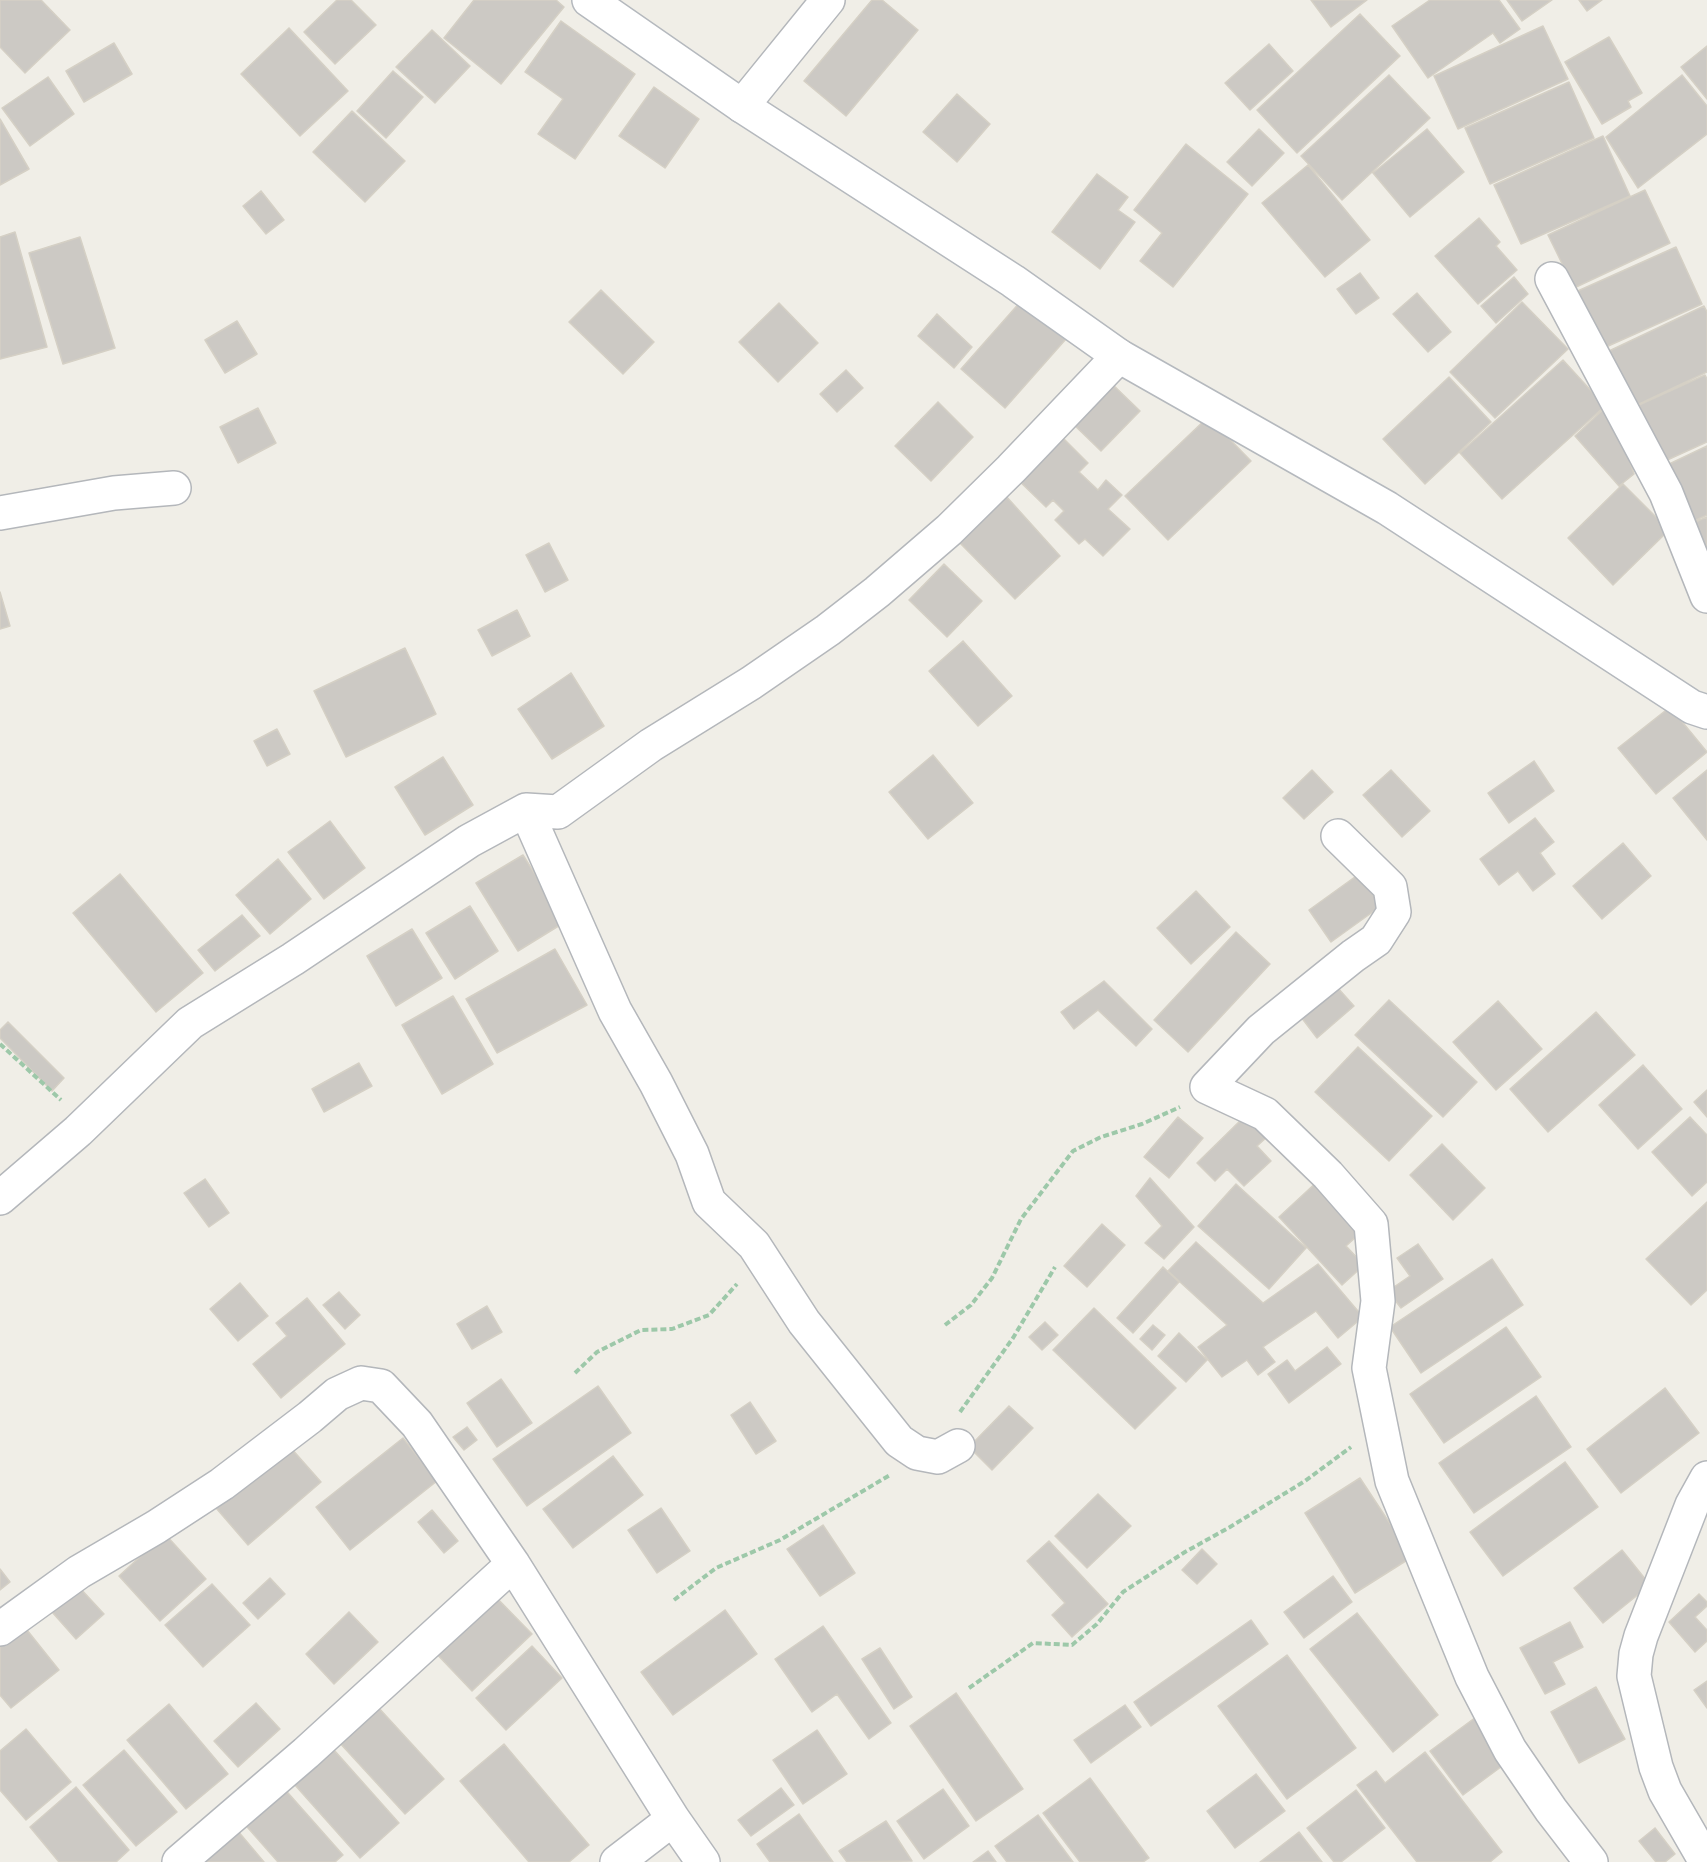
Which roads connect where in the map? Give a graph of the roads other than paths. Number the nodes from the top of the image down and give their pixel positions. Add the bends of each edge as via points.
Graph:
1 (589, 0) edge
2 (828, 0) edge
3 (742, 106) junction
4 (1552, 279) dead end
5 (1119, 356) junction
6 (174, 488) dead end
7 (0, 513) edge
8 (1707, 596) edge
9 (1707, 712) edge
10 (526, 810) junction
11 (1338, 836) dead end
12 (0, 1198) edge
13 (958, 1446) dead end
14 (1707, 1478) edge
15 (513, 1564) junction
16 (0, 1629) edge
17 (672, 1819) junction
18 (179, 1862) edge
19 (617, 1862) edge
20 (703, 1862) edge
21 (1592, 1862) edge
22 (1706, 1862) edge

1 - 3 street
2 - 3 street
3 - 5 street via 1013,281
4 - 8 street via 1666,493
5 - 9 street via 1387,508 1692,707
5 - 10 street via 949,530 828,630 558,812
6 - 7 street via 114,493
10 - 12 street via 469,842 190,1023 78,1131
10 - 13 street via 615,1011 692,1154 709,1202 754,1245 804,1322 899,1441 917,1453 938,1457
11 - 21 street via 1390,887 1394,912 1376,940 1261,1030 1207,1087 1265,1114 1328,1175 1371,1224 1378,1301 1369,1368 1392,1481 1472,1677 1510,1750
14 - 22 street via 1692,1506 1645,1626 1634,1676 1665,1791
15 - 16 street via 417,1424 381,1386 361,1383 337,1394 222,1484 79,1572
15 - 17 street
15 - 18 street via 306,1753
17 - 19 street
17 - 20 street

